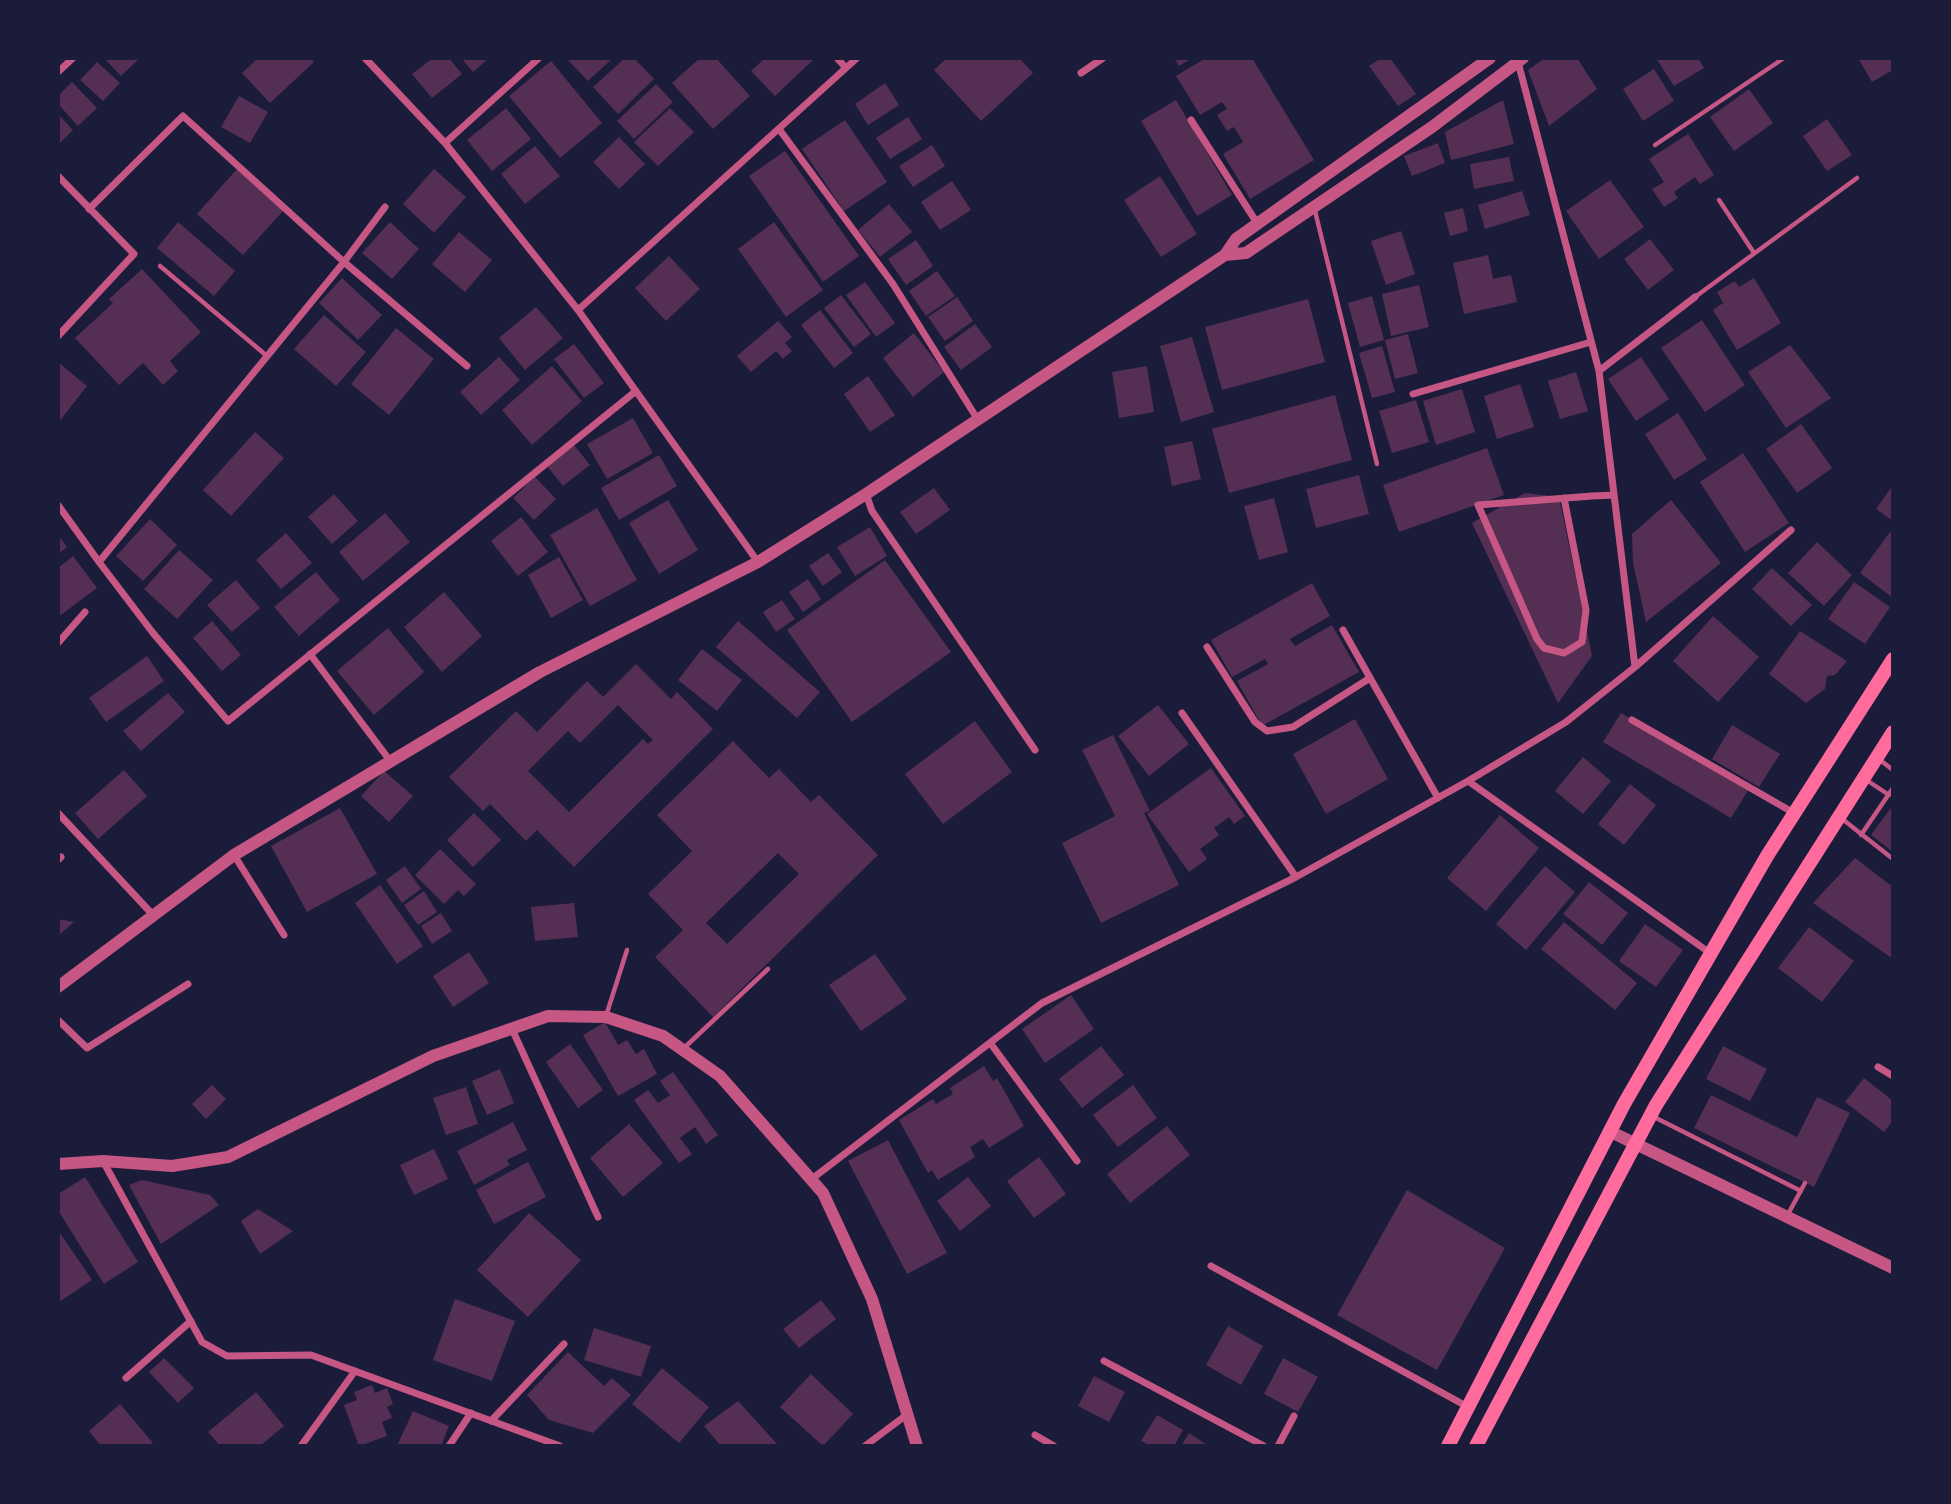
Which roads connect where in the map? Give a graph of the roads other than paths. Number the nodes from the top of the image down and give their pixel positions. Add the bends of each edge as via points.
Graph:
1 (73, 58) edge
2 (365, 58) edge
3 (539, 58) edge
4 (837, 58) edge
5 (858, 58) edge
6 (1103, 58) edge
7 (1490, 58) edge
8 (1784, 58) edge
9 (1521, 60) edge
10 (846, 68) junction
11 (58, 72) edge
12 (1082, 73) dead end
13 (1191, 120) dead end
14 (779, 129) junction
15 (444, 143) junction
16 (1655, 145) dead end
17 (58, 176) edge
18 (1857, 178) dead end
19 (1719, 200) dead end
20 (1314, 206) junction
21 (385, 207) dead end
22 (89, 209) junction
23 (1258, 223) junction
24 (1754, 253) junction
25 (1225, 256) junction
26 (344, 262) junction
27 (160, 266) dead end
28 (1695, 297) joint
29 (578, 310) junction
30 (58, 336) edge
31 (1591, 342) junction
32 (268, 356) junction
33 (467, 366) dead end
34 (1599, 371) junction
35 (636, 391) junction
36 (1413, 394) dead end
37 (978, 420) junction
38 (1377, 464) dead end
39 (866, 494) junction
40 (1614, 495) junction
41 (1564, 498) junction
42 (58, 505) edge
43 (1791, 530) dead end
44 (99, 562) junction
45 (758, 562) junction
46 (85, 612) dead end
47 (1343, 630) dead end
48 (58, 643) edge
49 (1207, 647) dead end
50 (310, 654) junction
51 (1893, 659) edge
52 (1635, 667) junction
53 (1370, 678) junction
54 (1182, 713) dead end
55 (1632, 720) dead end
56 (1893, 733) edge
57 (1035, 750) dead end
58 (1876, 758) junction
59 (391, 762) junction
60 (1893, 770) edge
61 (1864, 778) junction
62 (1468, 781) junction
63 (1893, 788) edge
64 (1889, 795) junction
65 (1438, 798) junction
66 (58, 813) edge
67 (1794, 813) junction
68 (1840, 817) junction
69 (1861, 835) junction
70 (234, 855) junction
71 (1893, 859) edge
72 (1296, 877) junction
73 (154, 916) junction
74 (284, 935) dead end
75 (627, 950) dead end
76 (1710, 953) junction
77 (768, 969) dead end
78 (188, 985) dead end
79 (58, 987) edge
80 (606, 1017) junction
81 (58, 1020) edge
82 (512, 1029) junction
83 (991, 1045) junction
84 (684, 1049) junction
85 (1878, 1067) dead end
86 (1893, 1076) edge
87 (1650, 1115) junction
88 (1609, 1130) junction
89 (1636, 1144) junction
90 (103, 1161) junction
91 (1077, 1161) dead end
92 (58, 1164) edge
93 (813, 1178) junction
94 (1805, 1183) dead end
95 (1801, 1191) junction
96 (598, 1217) dead end
97 (1786, 1217) junction
98 (1211, 1266) dead end
99 (1893, 1268) edge
100 (191, 1321) junction
101 (565, 1344) dead end
102 (1104, 1361) dead end
103 (355, 1371) junction
104 (126, 1378) dead end
105 (1468, 1407) junction
106 (471, 1413) junction
107 (905, 1416) junction
108 (1294, 1416) dead end
109 (491, 1421) junction
110 (1035, 1435) dead end
111 (301, 1446) edge
112 (449, 1446) edge
113 (560, 1446) edge
114 (865, 1446) edge
115 (917, 1446) edge
116 (1054, 1446) edge
117 (1264, 1446) edge
118 (1278, 1446) edge
119 (1448, 1446) edge
120 (1476, 1446) edge

1 - 11 street
2 - 15 street
3 - 15 street
4 - 10 street
5 - 10 street
6 - 12 street
7 - 23 street
8 - 16 lane
9 - 20 street
9 - 31 street
10 - 14 street
13 - 23 street
14 - 29 street
14 - 37 street via 893,284
15 - 29 street
17 - 22 street
18 - 24 lane
19 - 24 lane
20 - 25 street via 1246,253
20 - 38 lane
21 - 26 street
22 - 26 street via 183,116
22 - 30 street via 134,254
23 - 25 street via 1236,239
24 - 28 lane
25 - 37 street
26 - 32 street
26 - 33 street
27 - 32 lane
28 - 34 street
29 - 35 street
31 - 34 street
31 - 36 street
32 - 44 street
34 - 40 street
35 - 45 street
35 - 50 street
37 - 39 street
39 - 45 street
39 - 57 street via 872,511
40 - 41 street
40 - 52 street
41 - 41 street via 1478,505 1537,639 1544,648 1564,653 1582,642 1586,610
42 - 44 street
43 - 52 street
44 - 50 street via 228,721
45 - 59 street via 540,672
46 - 48 street
47 - 53 street
49 - 53 street via 1255,722 1267,731 1293,727
50 - 59 street
51 - 67 main road
52 - 62 street via 1566,722
53 - 65 street
54 - 72 street
55 - 67 street
56 - 58 main road
58 - 60 lane
58 - 61 main road
59 - 70 street
61 - 64 lane
61 - 68 main road
62 - 65 street
62 - 76 street
63 - 64 lane
64 - 69 lane
65 - 72 street
66 - 73 street
67 - 76 main road
68 - 69 lane
68 - 87 main road
69 - 71 lane
70 - 73 street
70 - 74 street
72 - 83 street via 1042,1003
73 - 79 street
75 - 80 lane
76 - 88 main road
77 - 84 lane
78 - 81 street via 87,1048
80 - 82 street via 548,1016
80 - 84 street via 663,1035
82 - 90 street via 433,1056 228,1157 172,1166
82 - 96 street
83 - 91 street
83 - 93 street
84 - 93 street via 720,1076
85 - 86 street
87 - 89 main road
87 - 95 lane
88 - 89 street
88 - 105 main road
89 - 97 street
89 - 120 main road
90 - 92 street
90 - 100 street
93 - 107 street via 872,1299
94 - 95 lane
95 - 97 lane
97 - 99 street
98 - 105 street
100 - 103 street via 202,1342 227,1356 311,1355
100 - 104 street
101 - 109 street
102 - 117 street
103 - 106 street
103 - 111 street
105 - 119 main road
106 - 109 street
106 - 112 street
107 - 114 street
107 - 115 street
108 - 118 street
109 - 113 street
110 - 116 street

